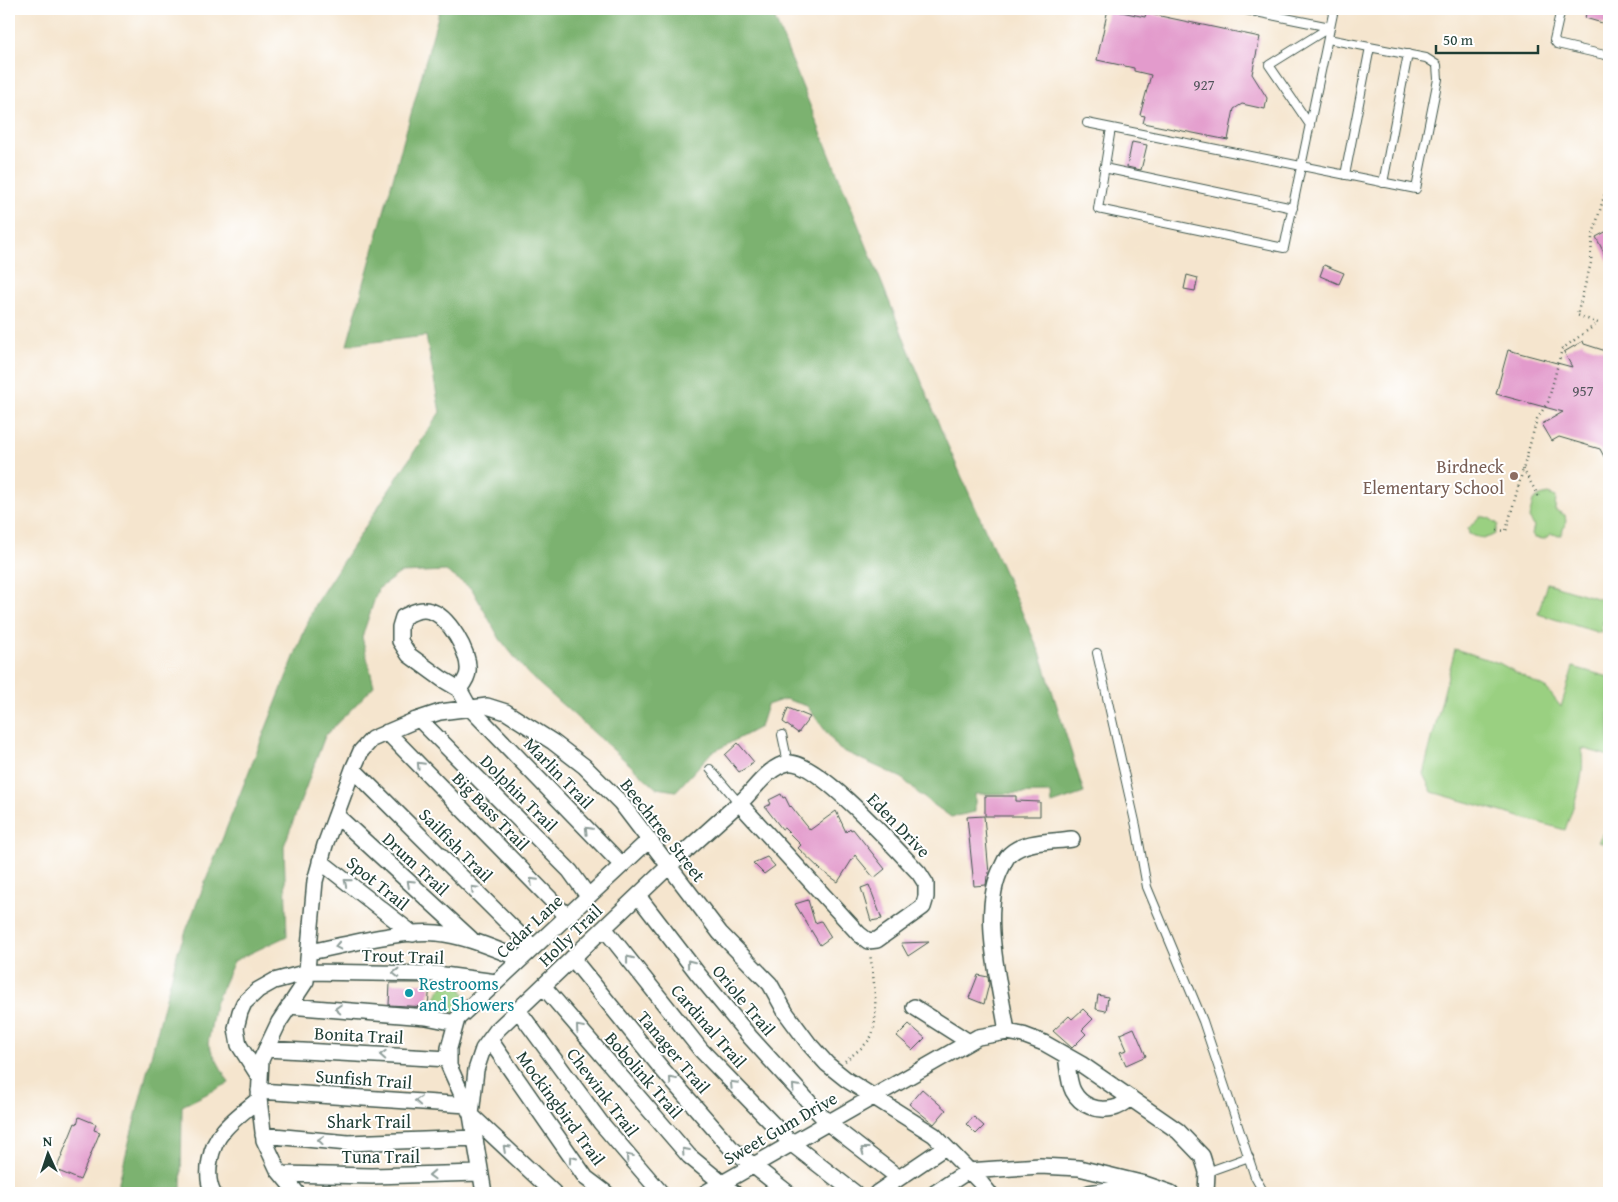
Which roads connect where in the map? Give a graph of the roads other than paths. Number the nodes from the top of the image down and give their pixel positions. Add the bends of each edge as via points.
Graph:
1 (1241, 9) edge
2 (1334, 9) edge
3 (1561, 9) edge
4 (1330, 27) junction
5 (1328, 39) junction
6 (1370, 47) junction
7 (1408, 54) junction
8 (1609, 56) edge
9 (1087, 123) dead end
10 (1310, 125) junction
11 (1111, 128) junction
12 (1301, 166) junction
13 (1104, 168) junction
14 (1345, 175) junction
15 (1383, 183) junction
16 (1292, 208) junction
17 (1097, 653) dead end
18 (460, 689) junction
19 (469, 707) junction
20 (419, 719) junction
21 (387, 732) junction
22 (782, 735) dead end
23 (788, 763) junction
24 (710, 769) dead end
25 (353, 770) junction
26 (740, 803) junction
27 (336, 815) junction
28 (1072, 839) dead end
29 (649, 840) junction
30 (320, 861) junction
31 (622, 865) junction
32 (669, 866) junction
33 (588, 896) junction
34 (638, 896) junction
35 (567, 916) junction
36 (604, 928) junction
37 (413, 934) junction
38 (472, 940) junction
39 (533, 948) junction
40 (309, 952) junction
41 (572, 958) junction
42 (521, 960) junction
43 (308, 972) junction
44 (496, 982) junction
45 (543, 986) junction
46 (289, 1006) junction
47 (914, 1007) dead end
48 (518, 1010) junction
49 (456, 1023) junction
50 (1007, 1032) junction
51 (490, 1040) junction
52 (969, 1042) junction
53 (266, 1049) junction
54 (1066, 1056) junction
55 (449, 1059) junction
56 (259, 1089) junction
57 (875, 1096) junction
58 (1131, 1098) junction
59 (469, 1110) junction
60 (828, 1123) junction
61 (263, 1135) junction
62 (475, 1138) junction
63 (792, 1144) junction
64 (945, 1147) junction
65 (1249, 1157) junction
66 (753, 1165) junction
67 (968, 1170) junction
68 (1206, 1172) junction
69 (282, 1174) junction
70 (899, 1178) junction
71 (721, 1184) junction
72 (1145, 1184) junction
73 (484, 1187) edge
74 (213, 1193) edge
75 (297, 1193) edge
76 (554, 1193) edge
77 (606, 1193) edge
78 (661, 1193) edge
79 (705, 1193) edge
80 (734, 1193) edge
81 (788, 1193) edge
82 (855, 1193) edge
83 (876, 1193) edge
84 (935, 1193) edge
85 (989, 1193) edge
86 (1089, 1193) edge
87 (1171, 1193) edge
88 (1206, 1193) edge
89 (1264, 1193) edge

1 - 4 lane
2 - 4 lane
3 - 8 lane via 1554,40 1557,44
4 - 5 lane
4 - 10 lane via 1269,66
5 - 6 lane
5 - 10 lane
6 - 7 lane
6 - 14 lane
7 - 15 lane
7 - 15 lane via 1426,58 1437,65 1438,80 1416,189
9 - 11 lane
10 - 12 lane
11 - 12 lane
11 - 13 lane
12 - 14 lane
12 - 16 lane
13 - 16 lane
13 - 16 lane via 1098,209 1107,211 1284,248
14 - 15 lane
17 - 65 lane via 1147,887 1203,1021
18 - 18 street via 409,655 400,641 403,617 428,610 448,623 467,656 468,672
18 - 19 street, Marlin Trail
19 - 20 street, Beechtree Street
19 - 29 street, Beechtree Street via 487,706 506,712 553,742 584,766 621,803
31 -> 19 street, Marlin Trail
20 - 21 street, Beechtree Street
20 - 33 street, Dolphin Trail via 570,871
21 - 25 street, Beechtree Street via 372,739 361,751
35 -> 21 street, Big Bass Trail
22 - 23 lane
23 - 26 street via 776,767
23 - 26 street, Eden Drive via 799,764 813,772 850,802 919,873 926,884 923,907 877,940 868,941
24 - 26 lane
25 - 27 street, Beechtree Street
39 -> 25 street, Sailfish Trail
26 - 32 street
27 - 30 street, Beechtree Street
38 -> 27 street, Drum Trail
28 - 50 street via 1024,845 1009,854 999,873 992,898 992,941
29 - 31 street, Cedar Lane
29 - 32 street, Beechtree Street
37 -> 30 street, Spot Trail
30 - 40 street, Beechtree Street via 315,881
31 - 33 street, Cedar Lane
32 - 34 street, Holly Trail
32 - 57 street, Beechtree Street via 720,933 770,984 786,1012 827,1064
33 - 35 street, Cedar Lane
34 - 36 street, Holly Trail
60 -> 34 street, Oriole Trail via 698,974
35 - 39 street, Cedar Lane
36 - 41 street, Holly Trail
63 -> 36 street, Cardinal Trail via 701,1050
37 - 38 street via 436,933
37 -> 40 street
38 - 42 street
39 - 42 street, Cedar Lane
40 - 43 street, Beechtree Street
41 - 45 street, Holly Trail
66 -> 41 street, Tanager Trail via 732,1148 662,1069
42 - 44 street, Cedar Lane
44 -> 43 street, Trout Trail via 436,974
43 - 46 street, Beechtree Street via 306,982
43 - 56 street, Trout Trail via 274,981 258,990 240,1012 236,1028 239,1045
44 - 49 street, Cedar Lane
45 - 48 street, Holly Trail
71 -> 45 street, Bobolink Trail via 689,1156
49 -> 46 street via 426,1017
46 - 53 street, Beechtree Street
47 - 52 street
48 - 51 street, Holly Trail
78 -> 48 street, Chewink Trail via 601,1123
49 - 55 street, Cedar Lane
50 - 52 street, Sweet Gum Drive via 978,1037
50 - 54 street via 1044,1043
51 - 59 street, Holly Trail via 483,1049 476,1070
77 -> 51 street, Mockingbird Trail via 586,1178
52 - 57 street, Sweet Gum Drive
55 -> 53 street, Bonita Trail
53 - 56 street, Beechtree Street via 261,1060
54 - 58 street
54 - 58 street via 1072,1090 1081,1102 1102,1110 1115,1108
55 - 59 street, Cedar Lane
59 -> 56 street, Sunfish Trail
56 - 61 street, Beechtree Street
56 - 74 street via 214,1146 209,1168 209,1185
57 - 60 street, Sweet Gum Drive
57 - 64 street, Beechtree Street via 934,1135
58 - 68 street via 1178,1131 1202,1156
59 - 62 street, Cedar Lane
76 -> 59 street
60 - 63 street, Sweet Gum Drive
70 -> 60 street, Oriole Trail
62 -> 61 street, Shark Trail via 348,1143
61 - 69 street, Beechtree Street
62 - 73 street, Cedar Lane
63 - 66 street, Sweet Gum Drive
63 - 82 street, Cardinal Trail
64 - 67 street, Beechtree Street
64 - 70 street
65 - 68 lane
65 - 89 lane
66 - 71 street, Sweet Gum Drive
66 - 81 street, Tanager Trail
67 - 72 street via 1040,1166 1078,1168
67 - 84 street
67 - 85 street, Beechtree Street
68 - 88 street
73 -> 69 street, Tuna Trail via 372,1176
69 - 75 street, Beechtree Street
70 - 83 street
71 - 79 street, Sweet Gum Drive
71 - 80 street, Bobolink Trail
72 - 86 street
72 - 87 street

